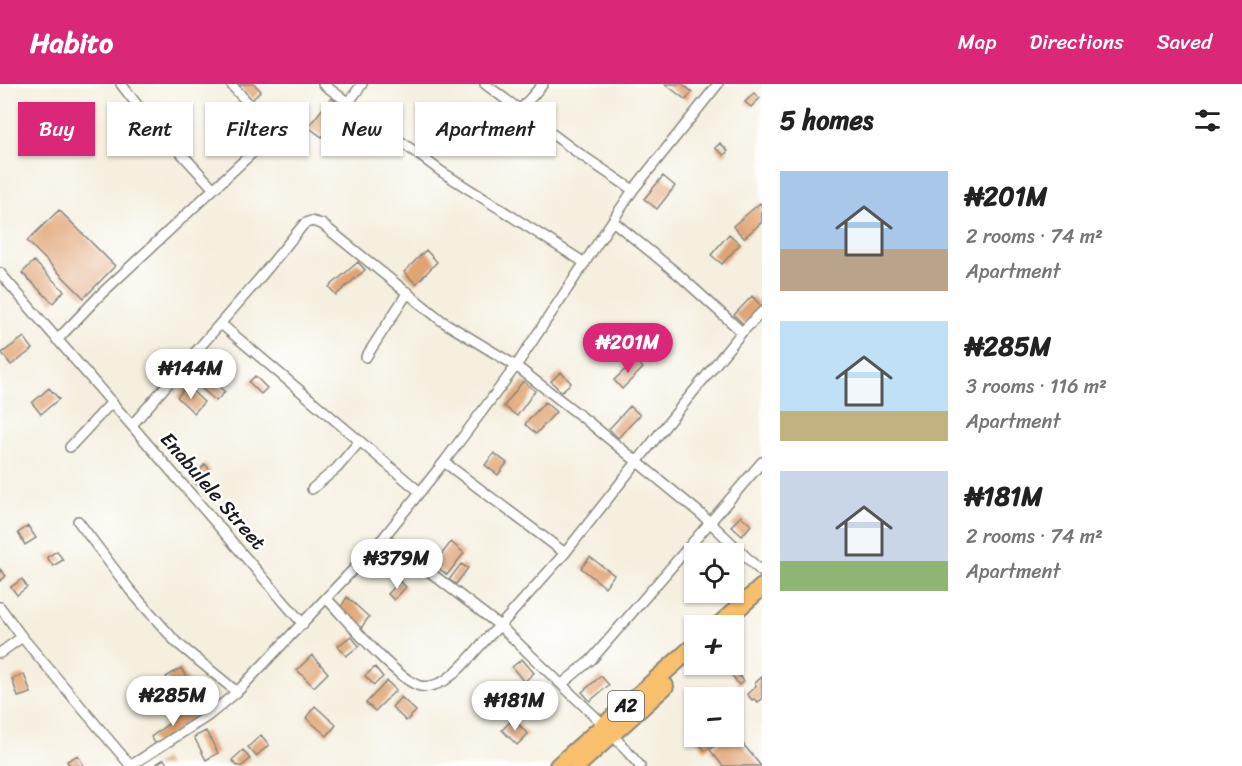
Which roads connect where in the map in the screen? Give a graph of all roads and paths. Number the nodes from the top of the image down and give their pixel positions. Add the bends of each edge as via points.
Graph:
1 (121, 84) edge
2 (231, 84) edge
3 (323, 84) edge
4 (362, 84) edge
5 (485, 84) edge
6 (543, 84) edge
7 (718, 84) edge
8 (349, 102) joint
9 (509, 102) edge
10 (527, 102) edge
11 (556, 135) edge
12 (403, 143) edge
13 (213, 188) junction
14 (633, 190) junction
15 (614, 222) junction
16 (585, 263) junction
17 (0, 273) edge
18 (408, 292) junction
19 (762, 312) edge
20 (220, 324) junction
21 (742, 332) junction
22 (57, 340) junction
23 (366, 357) dead end
24 (516, 366) junction
25 (112, 402) junction
26 (132, 425) junction
27 (359, 442) junction
28 (70, 447) dead end
29 (637, 461) junction
30 (444, 462) junction
31 (762, 462) edge
32 (312, 489) dead end
33 (420, 492) junction
34 (78, 521) dead end
35 (710, 523) junction
36 (384, 537) junction
37 (565, 553) junction
38 (762, 572) edge
39 (762, 587) edge
40 (327, 599) junction
41 (762, 602) edge
42 (0, 607) edge
43 (730, 615) edge
44 (744, 617) edge
45 (303, 624) junction
46 (500, 626) junction
47 (22, 637) junction
48 (0, 653) edge
49 (684, 656) edge
50 (684, 668) edge
51 (562, 684) junction
52 (237, 692) junction
53 (608, 730) junction
54 (131, 766) edge
55 (558, 766) edge
56 (577, 766) edge
57 (640, 766) edge

1 - 13 street
2 - 13 street via 268,133 266,140
3 - 8 street
4 - 8 street
5 - 9 street
6 - 10 street
7 - 14 street
11 - 14 street
12 - 16 street
13 - 22 street
14 - 15 street
15 - 16 street
15 - 21 street
16 - 24 street
17 - 22 street, Enabulele Street
18 - 20 street via 322,224 311,221 304,224
18 - 23 street
18 - 24 street via 442,321
19 - 21 street
20 - 26 street
20 - 27 street
21 - 29 street
22 - 25 street, Enabulele Street
24 - 29 street
24 - 30 street
25 - 26 street, Enabulele Street
25 - 28 street
26 - 45 street, Enabulele Street
27 - 32 street
27 - 33 street
29 - 35 street
29 - 37 street
30 - 33 street
30 - 37 street
31 - 35 street
33 - 36 street
34 - 52 street via 130,590 176,642
35 - 38 street
35 - 51 street via 592,659
36 - 40 street
36 - 46 street
37 - 46 street
39 - 43 highway
40 - 45 street
40 - 46 street via 393,668 419,686 431,687 466,664
41 - 44 highway
42 - 47 street
45 - 52 street
46 - 51 street
47 - 48 street
47 - 54 street
49 - 53 highway, A2
50 - 53 highway, A2
51 - 53 street
52 - 54 street via 208,716
53 - 55 highway, A2
53 - 56 highway, A2
53 - 57 street

